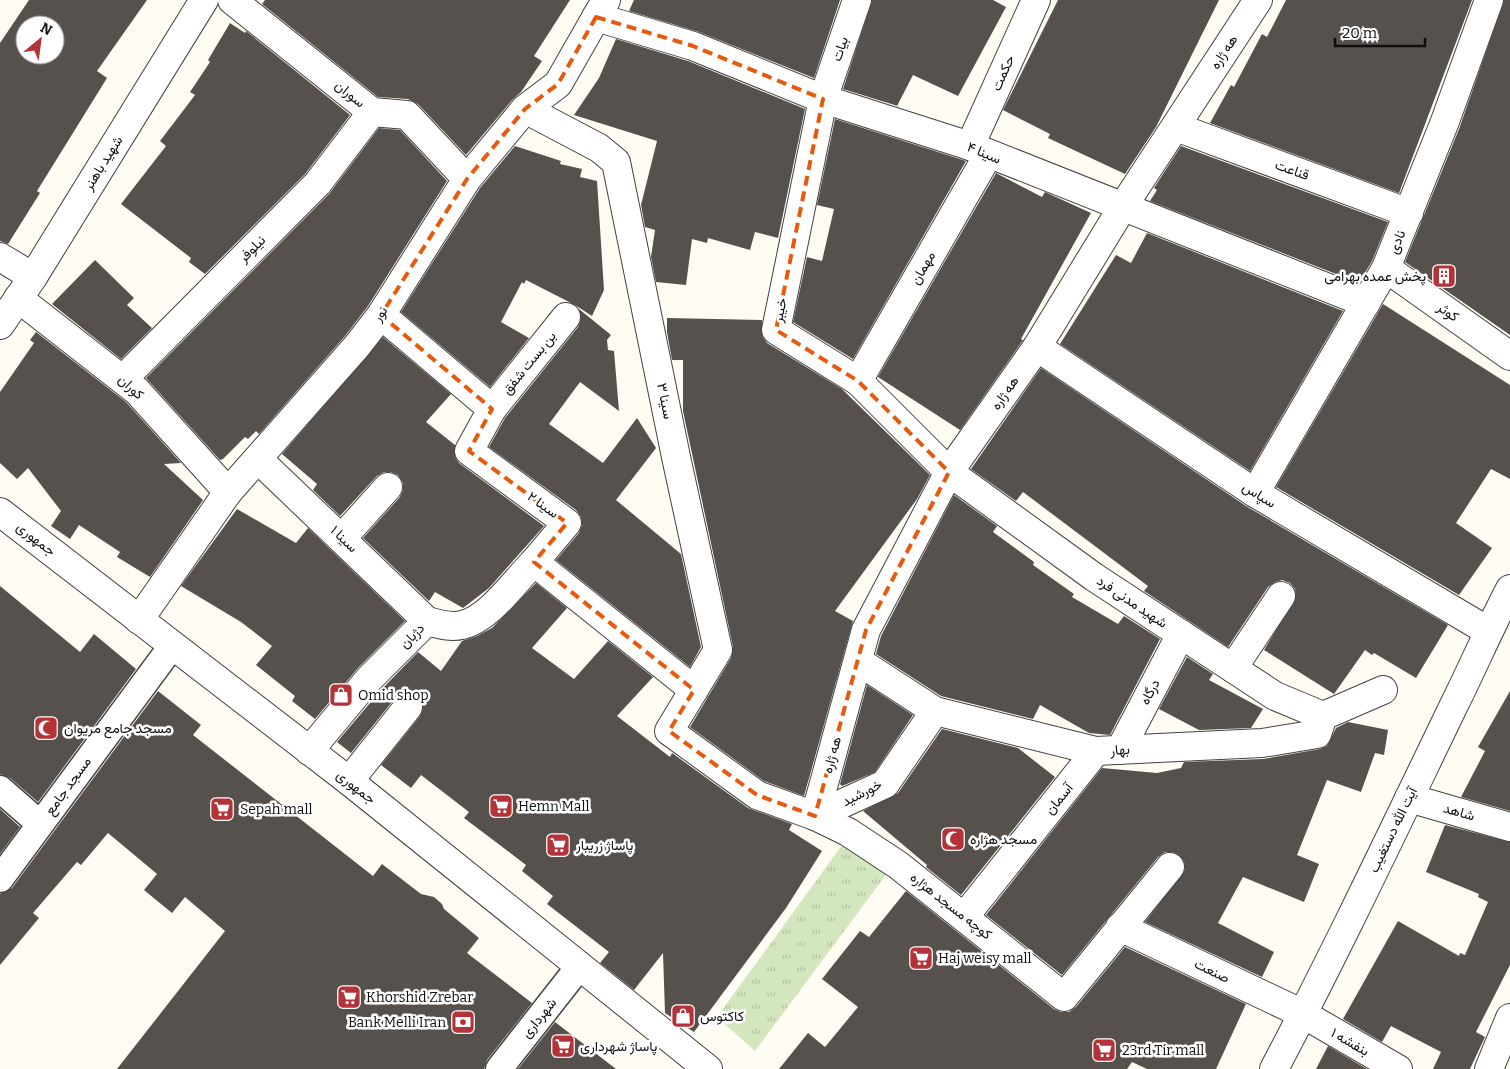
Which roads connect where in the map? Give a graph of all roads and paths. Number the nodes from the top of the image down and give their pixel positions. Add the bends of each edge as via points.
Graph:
1 (204, 0) edge
2 (232, 0) edge
3 (857, 0) edge
4 (1036, 0) edge
5 (1258, 0) edge
6 (1489, 0) edge
7 (601, 9) edge
8 (823, 99) junction
9 (525, 109) junction
10 (372, 112) junction
11 (1176, 127) junction
12 (979, 151) junction
13 (467, 179) junction
14 (1122, 208) junction
15 (1409, 213) junction
16 (0, 256) edge
17 (1386, 268) junction
18 (25, 287) junction
19 (1366, 303) junction
20 (380, 315) junction
21 (566, 318) dead end
22 (0, 325) edge
23 (1037, 346) junction
24 (1510, 356) edge
25 (123, 379) junction
26 (858, 381) junction
27 (492, 409) junction
28 (259, 460) junction
29 (949, 472) junction
30 (388, 487) dead end
31 (228, 492) junction
32 (1255, 494) junction
33 (0, 512) edge
34 (342, 538) junction
35 (534, 562) junction
36 (1510, 589) edge
37 (1281, 596) dead end
38 (139, 620) junction
39 (427, 621) junction
40 (1488, 631) junction
41 (1181, 634) junction
42 (172, 646) junction
43 (858, 662) junction
44 (1232, 668) junction
45 (694, 690) junction
46 (1383, 690) dead end
47 (408, 706) dead end
48 (935, 711) junction
49 (1324, 716) junction
50 (669, 731) joint
51 (309, 751) junction
52 (1108, 751) junction
53 (349, 781) junction
54 (0, 789) edge
55 (1409, 798) junction
56 (815, 816) junction
57 (40, 824) junction
58 (1510, 827) edge
59 (1170, 867) dead end
60 (0, 879) edge
61 (964, 916) junction
62 (1120, 927) junction
63 (579, 967) junction
64 (1303, 1014) junction
65 (1510, 1018) edge
66 (499, 1069) edge
67 (708, 1069) edge
68 (1274, 1069) edge
69 (1398, 1069) edge
70 (1488, 1069) edge

1 - 18 street, شهید باهنر
2 - 10 street, سوران
3 - 8 street, بیات
4 - 12 street, حکمت
5 - 11 street, هه ژاره
6 - 15 street, نادی
7 - 8 street, سینا ۴
7 - 9 street, نور via 558,84
8 - 12 street, سینا ۴
8 - 26 street, خیبر via 776,330
9 - 13 street, نور
9 - 45 street, سینا ۳ via 599,148 616,162 718,650
10 - 13 street, سوران via 407,115
10 - 25 street, نیلوفر via 318,183
11 - 14 street, هه ژاره
11 - 15 street, قناعت
12 - 14 street, سینا ۴
12 - 26 street, مهمان
13 - 20 street, نور
14 - 19 street, سینا ۴
14 - 23 street, هه ژاره
15 - 17 street, نادی
16 - 18 street, کوران
17 - 19 street, نادی
17 - 24 street, کوثر
18 - 22 street, شهید باهنر
18 - 25 street, کوران
19 - 32 street, نادی
20 - 27 street
20 - 28 street, نور
21 - 27 street, بن بست شفق
23 - 29 street, هه ژاره
23 - 32 street, سپاس
25 - 31 street, کوران
26 - 29 street, خیبر
27 - 35 street, سینا ۲ via 469,451 567,523
28 - 31 street, نور
28 - 34 street, سینا ۱
29 - 41 street, شهید مدنی فرد via 1094,577
29 - 43 street, هه ژاره via 866,630
30 - 34 street
31 - 38 street, نور
32 - 40 street, سپاس
33 - 38 street, جمهوری
34 - 39 street, سینا ۱
35 - 39 street, دژبان via 481,618 460,626
35 - 45 street
36 - 40 street, آیت الله دستغیب
37 - 44 street
38 - 42 street, جمهوری
39 - 51 street, دژبان via 370,679
40 - 55 street, آیت الله دستغیب
41 - 44 street, شهید مدنی فرد
41 - 52 street, درگاه
42 - 51 street, جمهوری
42 - 57 street, مسجد جامع
43 - 48 street, بهار
43 - 56 street, هه ژاره
44 - 49 street, شهید مدنی فرد via 1275,696
45 - 50 street, سینا ۳
46 - 49 street
47 - 53 street
48 - 52 street, بهار
48 - 56 street, خورشید via 885,784
49 - 52 street, بهار via 1317,734 1262,744
50 - 56 street, کوچه مسجد هژاره via 757,794
51 - 53 street, جمهوری
52 - 61 street, آسمان
53 - 63 street, جمهوری
54 - 57 street
55 - 58 street, شاهد
55 - 64 street, آیت الله دستغیب
56 - 61 street, کوچه مسجد هژاره via 848,832 898,865
57 - 60 street, مسجد جامع
59 - 62 street, کوچه مسجد هژاره
61 - 62 street, کوچه مسجد هژاره via 1064,997
62 - 64 street, صنعت
63 - 66 street, شهرداری
63 - 67 street, جمهوری
64 - 68 street, آیت الله دستغیب
64 - 69 street, بنفشه ۱
65 - 70 street

